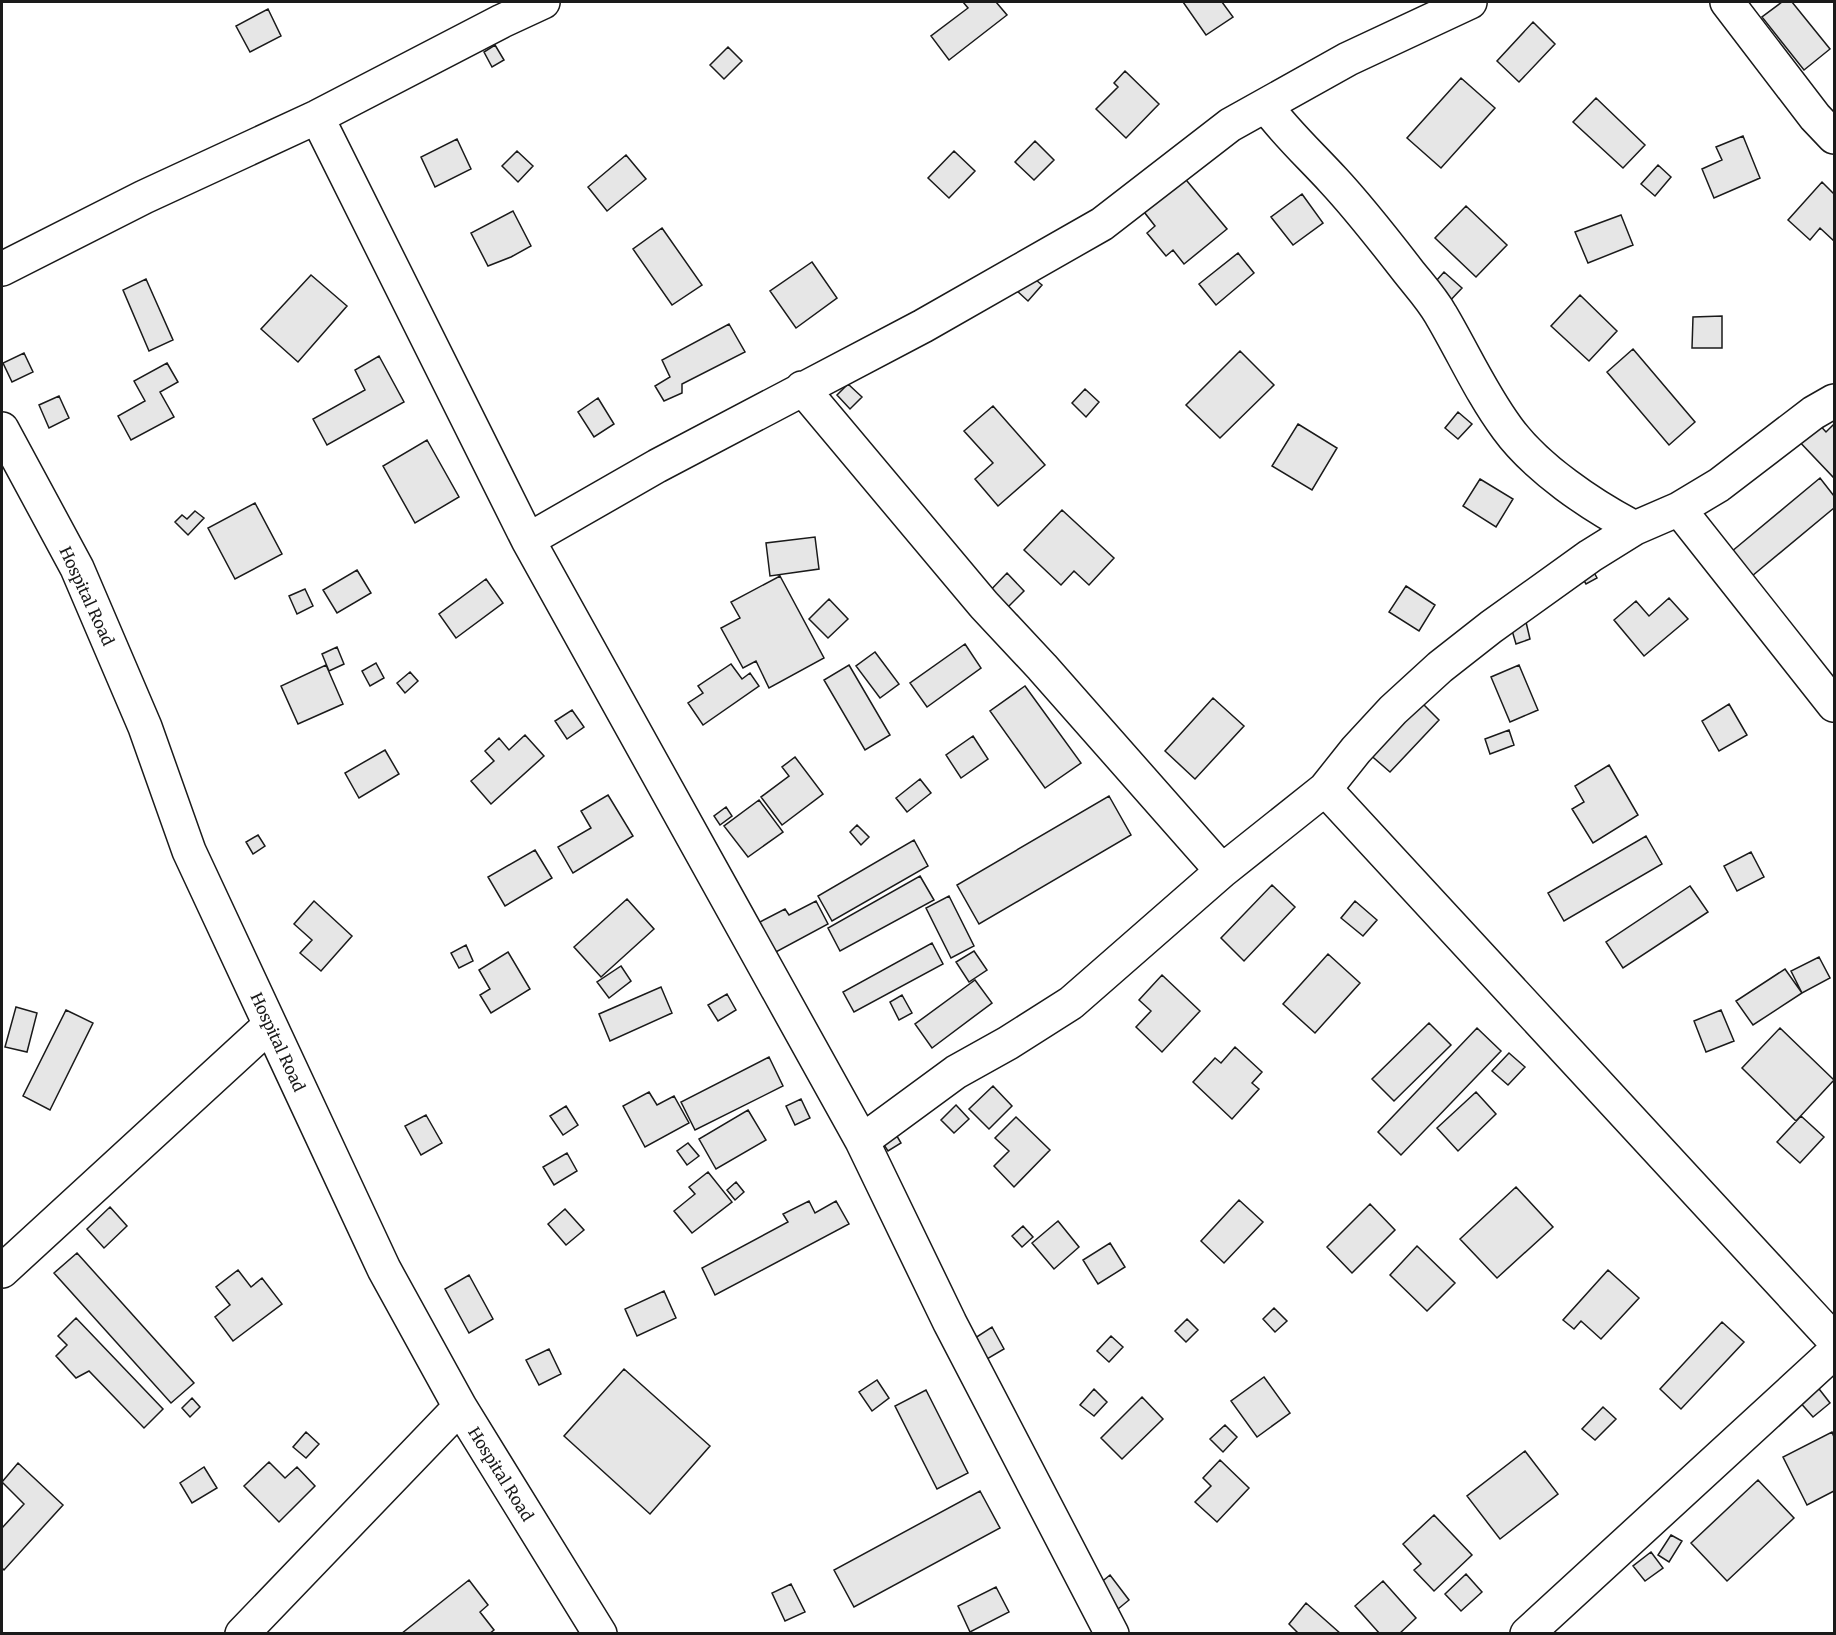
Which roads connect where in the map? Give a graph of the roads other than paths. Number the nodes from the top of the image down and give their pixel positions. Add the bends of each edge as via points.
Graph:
1 (543, 2) edge
2 (1470, 2) edge
3 (1727, 2) edge
4 (498, 11) edge
5 (1266, 106) junction
6 (316, 117) junction
7 (1834, 138) edge
8 (2, 268) edge
9 (802, 388) junction
10 (1834, 401) edge
11 (2, 429) edge
12 (1679, 509) junction
13 (1635, 528) junction
14 (528, 540) junction
15 (1834, 705) edge
16 (1325, 789) junction
17 (1222, 872) junction
18 (270, 1025) junction
19 (862, 1141) junction
20 (2, 1271) edge
21 (1834, 1340) edge
22 (1834, 1352) edge
23 (460, 1407) junction
24 (242, 1634) edge
25 (600, 1634) edge
26 (1112, 1634) edge
27 (1527, 1634) edge

1 - 4 street
2 - 5 street via 1348,59
3 - 7 street
4 - 6 street
5 - 9 street via 1230,125 1102,224 874,353
5 - 13 street via 1366,217 1433,304 1508,430 1542,465 1580,495
6 - 8 street
6 - 14 street
9 - 14 street
9 - 17 street via 984,605
10 - 12 street via 1719,485
11 - 18 street, Hospital Road via 77,568 145,727 189,851
12 - 13 street
12 - 15 street
13 - 16 street via 1548,585 1440,667 1393,710
14 - 19 street
16 - 17 street
16 - 21 street
17 - 19 street via 1071,1003 956,1072
18 - 20 street
18 - 23 street, Hospital Road via 384,1269
19 - 26 street via 950,1323
22 - 27 street
23 - 24 street
23 - 25 street, Hospital Road

